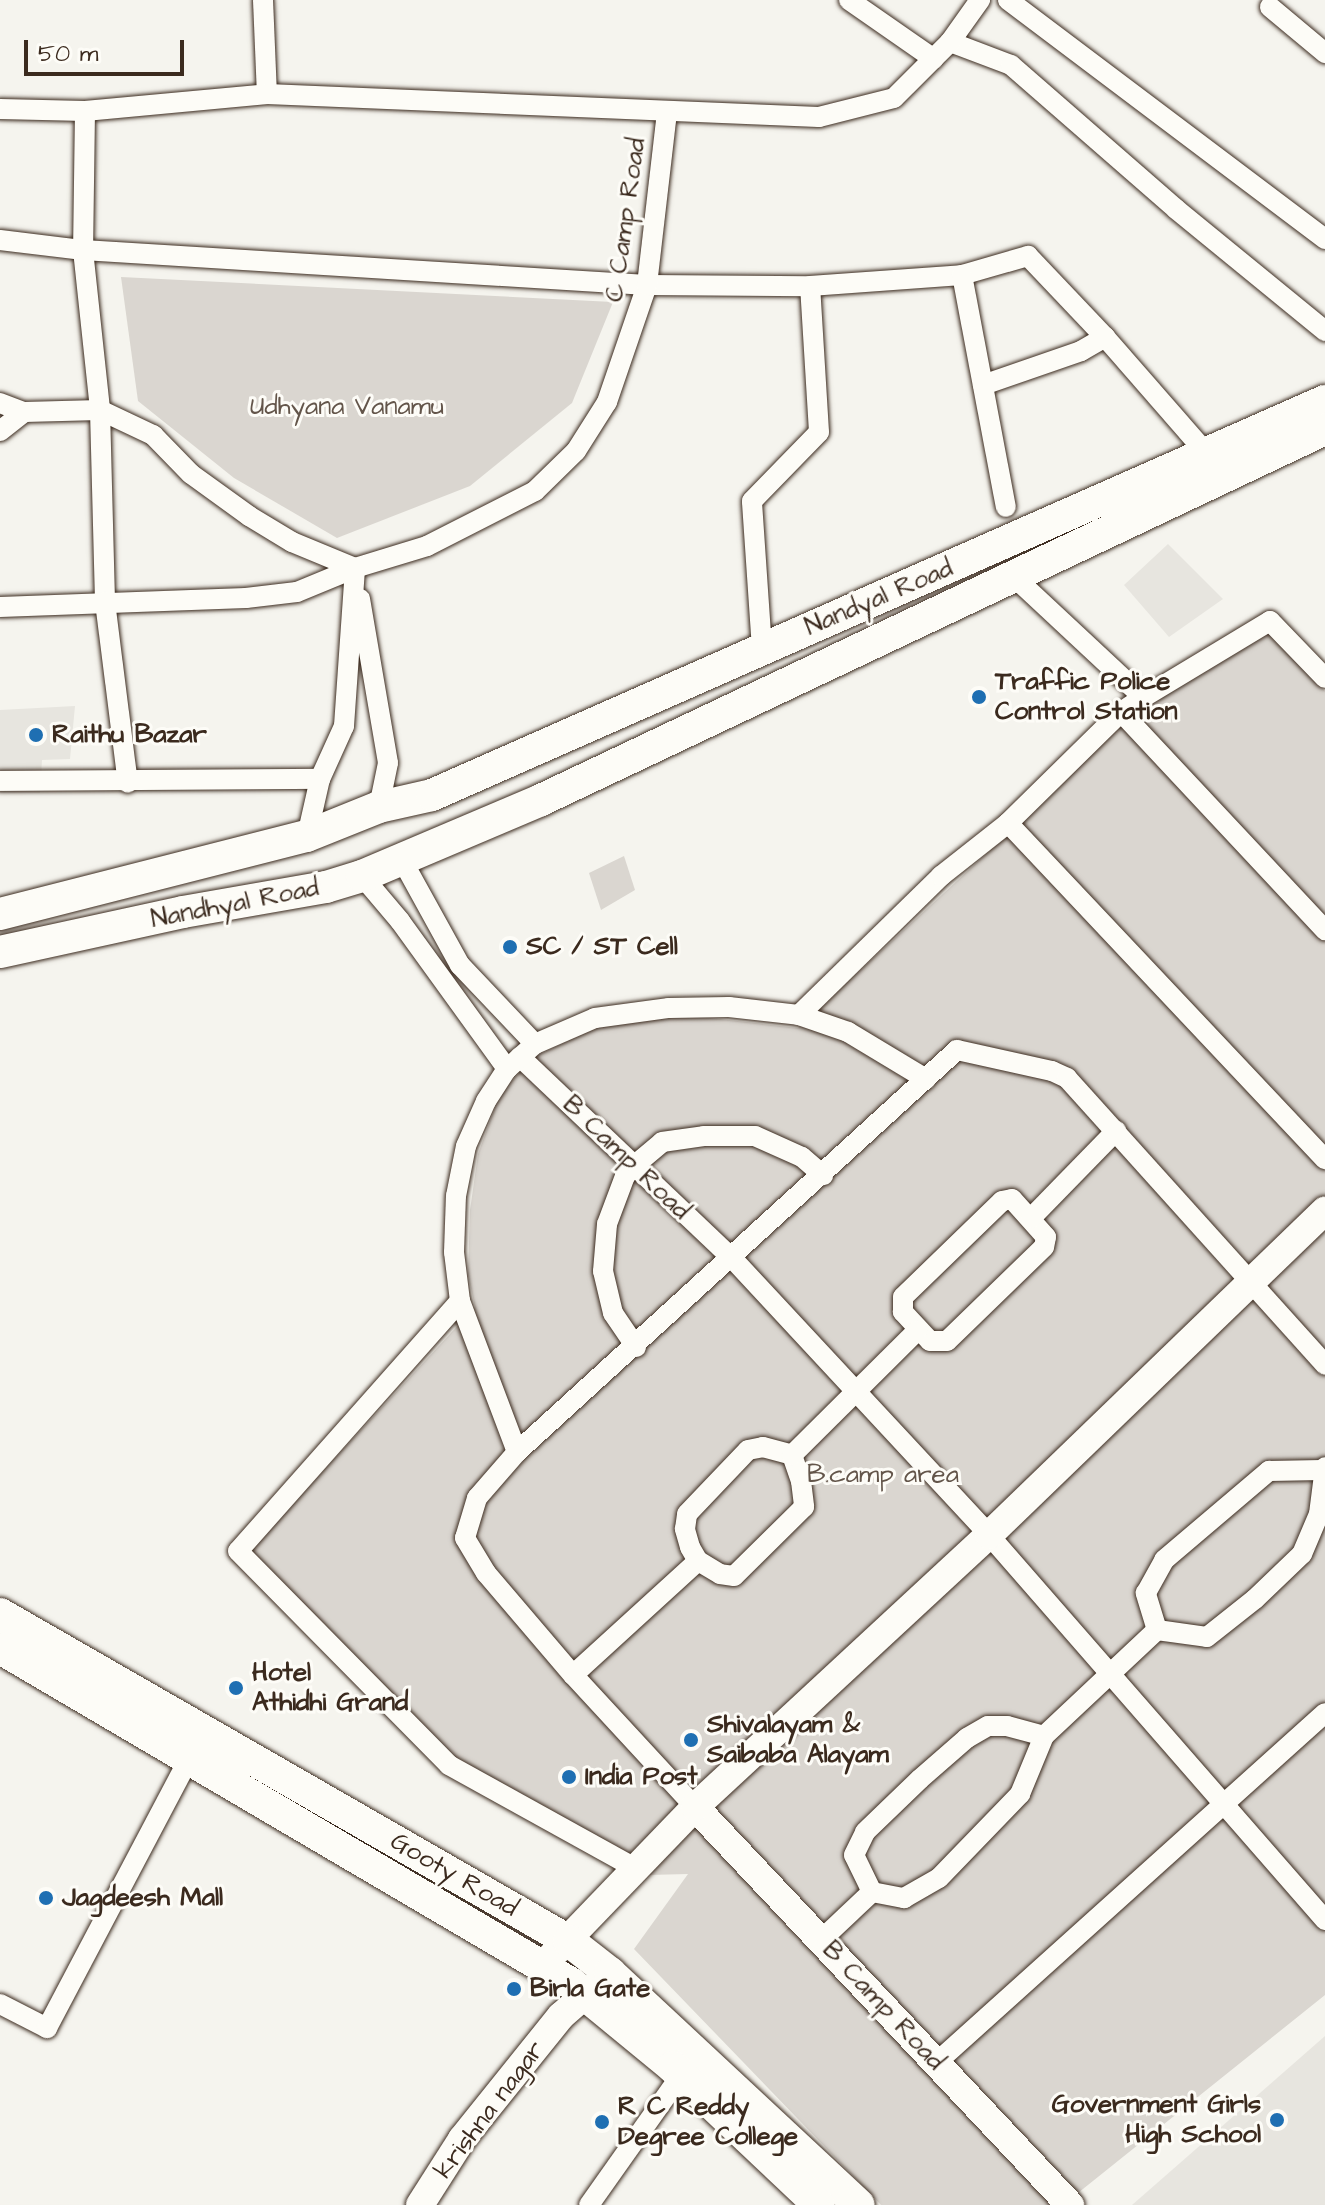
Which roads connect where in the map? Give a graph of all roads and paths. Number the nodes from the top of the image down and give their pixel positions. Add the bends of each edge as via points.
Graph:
1 (263, 0) edge
2 (849, 0) edge
3 (980, 0) edge
4 (1008, 0) edge
5 (1270, 2) edge
6 (950, 42) junction
7 (1325, 53) edge
8 (934, 59) junction
9 (267, 94) junction
10 (0, 109) edge
11 (85, 111) junction
12 (667, 112) junction
13 (1325, 238) edge
14 (0, 240) edge
15 (83, 250) junction
16 (962, 275) junction
17 (647, 285) junction
18 (810, 286) junction
19 (1325, 331) edge
20 (1105, 337) junction
21 (983, 385) junction
22 (1325, 401) edge
23 (0, 403) edge
24 (100, 410) junction
25 (24, 412) junction
26 (1325, 429) edge
27 (0, 431) edge
28 (1207, 454) junction
29 (1006, 507) dead end
30 (355, 568) junction
31 (1012, 575) junction
32 (105, 602) junction
33 (0, 607) edge
34 (762, 649) junction
35 (1321, 665) edge
36 (1143, 697) junction
37 (1121, 712) junction
38 (320, 779) junction
39 (0, 781) edge
40 (128, 783) junction
41 (432, 795) junction
42 (379, 807) junction
43 (1008, 823) junction
44 (465, 835) junction
45 (307, 836) junction
46 (402, 860) junction
47 (362, 876) junction
48 (326, 887) junction
49 (0, 914) edge
50 (1325, 930) edge
51 (0, 952) edge
52 (799, 1015) junction
53 (521, 1057) junction
54 (926, 1079) junction
55 (1116, 1131) junction
56 (1325, 1159) edge
57 (635, 1165) junction
58 (823, 1175) junction
59 (1325, 1211) edge
60 (1031, 1218) junction
61 (732, 1258) junction
62 (1249, 1284) junction
63 (460, 1301) junction
64 (917, 1331) junction
65 (636, 1347) junction
66 (1325, 1365) edge
67 (855, 1393) junction
68 (517, 1452) junction
69 (792, 1455) junction
70 (1324, 1468) edge
71 (989, 1535) junction
72 (698, 1561) junction
73 (0, 1614) edge
74 (1157, 1630) junction
75 (0, 1648) edge
76 (1111, 1674) junction
77 (573, 1675) junction
78 (1325, 1713) edge
79 (1044, 1736) junction
80 (190, 1757) junction
81 (1223, 1802) junction
82 (695, 1807) junction
83 (637, 1869) junction
84 (872, 1892) junction
85 (1325, 1920) edge
86 (821, 1940) junction
87 (569, 1941) junction
88 (542, 1966) junction
89 (610, 1973) junction
90 (0, 2004) edge
91 (573, 2005) junction
92 (936, 2063) junction
93 (681, 2075) junction
94 (789, 2190) edge
95 (420, 2205) edge
96 (589, 2205) edge
97 (807, 2205) edge
98 (819, 2205) edge
99 (859, 2205) edge
100 (1070, 2205) edge

1 - 9 street
2 - 8 street
3 - 6 street
4 - 13 street
5 - 7 street
6 - 8 street
6 - 19 street via 1011,65
8 - 12 street via 894,98 819,117
9 - 11 street
9 - 12 street
10 - 11 street
11 - 15 street
12 - 17 street, C Camp Road
14 - 15 street
15 - 17 street
15 - 24 street
16 - 18 street
16 - 20 street via 1028,256
16 - 21 street
17 - 18 street
17 - 30 street, C Camp Road via 607,402 576,451 535,491 427,546
18 - 34 street via 819,432 752,501
20 - 21 street via 1081,351
20 - 28 street
21 - 29 street
22 - 28 main road, Nandyal Road
23 - 25 street
24 - 25 street
24 - 30 street via 153,435 191,474 249,516 292,542
24 - 32 street
25 - 27 street
26 - 31 main road, Nandyal Road
28 - 34 main road, Nandyal Road
30 - 32 street, C Camp Road via 297,592
30 - 38 street via 344,726
30 - 42 street via 388,763
31 - 36 street
31 - 44 main road, Nandyal Road
32 - 33 street, C Camp Road
32 - 40 street
34 - 41 main road, Nandyal Road
35 - 36 street via 1270,621
36 - 37 street
37 - 43 street
37 - 50 street
38 - 40 street
38 - 45 street
39 - 40 street
41 - 42 main road, Nandyal Road
41 - 44 main road via 449,808
42 - 45 main road, Nandyal Road
43 - 52 street via 941,876
43 - 56 street
44 - 46 main road, Nandhyal Road
45 - 48 main road via 304,858
45 - 49 main road, Nandyal Road
46 - 47 main road, Nandhyal Road
46 - 53 street via 460,965
47 - 48 main road, Nandhyal Road
47 - 53 street, B Camp Road
48 - 51 main road, Nandhyal Road
52 - 53 street via 729,1007 595,1018
52 - 54 street via 848,1032
53 - 57 street, B Camp Road
53 - 63 street via 486,1101 466,1146 456,1196 454,1252
54 - 55 street via 957,1050 1052,1071 1067,1078
54 - 58 street
55 - 60 street
55 - 62 street
57 - 58 street via 662,1142 755,1136 802,1157
57 - 61 street, B Camp Road
57 - 65 street via 625,1176 607,1224 603,1271 613,1313
58 - 61 street
59 - 62 street
60 - 64 street via 1046,1237 1044,1247 947,1341 930,1341
60 - 64 street via 1012,1199 1002,1201 903,1297 903,1312
61 - 65 street
61 - 67 street, B Camp Road
62 - 66 street
62 - 71 street
63 - 68 street
63 - 83 street via 238,1551 449,1765
64 - 67 street
65 - 68 street
67 - 69 street
67 - 71 street, B Camp Road
68 - 77 street via 477,1498 465,1538 486,1573
69 - 72 street via 763,1447 748,1450 687,1514 685,1529
69 - 72 street via 804,1507 734,1576
70 - 74 street via 1319,1514 1302,1554 1207,1637
70 - 74 street via 1269,1471 1164,1560 1146,1593
71 - 76 street, B Camp Road
71 - 82 street
72 - 77 street
73 - 87 main road, Gooty Road
74 - 76 street
75 - 80 main road, Gooty Road
76 - 79 street
76 - 81 street, B Camp Road
77 - 82 street
78 - 81 street
79 - 84 street via 1020,1794 939,1878 904,1898
79 - 84 street via 988,1726 920,1779 865,1832 854,1855
80 - 88 main road, Gooty Road
80 - 90 street via 47,2028
81 - 85 street, B Camp Road
81 - 92 street
82 - 83 street
82 - 86 street, B Camp Road
83 - 87 street
84 - 86 street
86 - 92 street, B Camp Road
87 - 88 street
87 - 89 main road, Gooty Road
88 - 91 main road, Gooty Road
89 - 91 street, krishna nagar
89 - 99 main road, Gooty Road
91 - 93 main road, Gooty Road
91 - 95 street, krishna nagar via 462,2139
92 - 100 street, B Camp Road
93 - 94 main road, Gooty Road
93 - 96 street
94 - 97 main road
94 - 98 main road, Gooty Road

